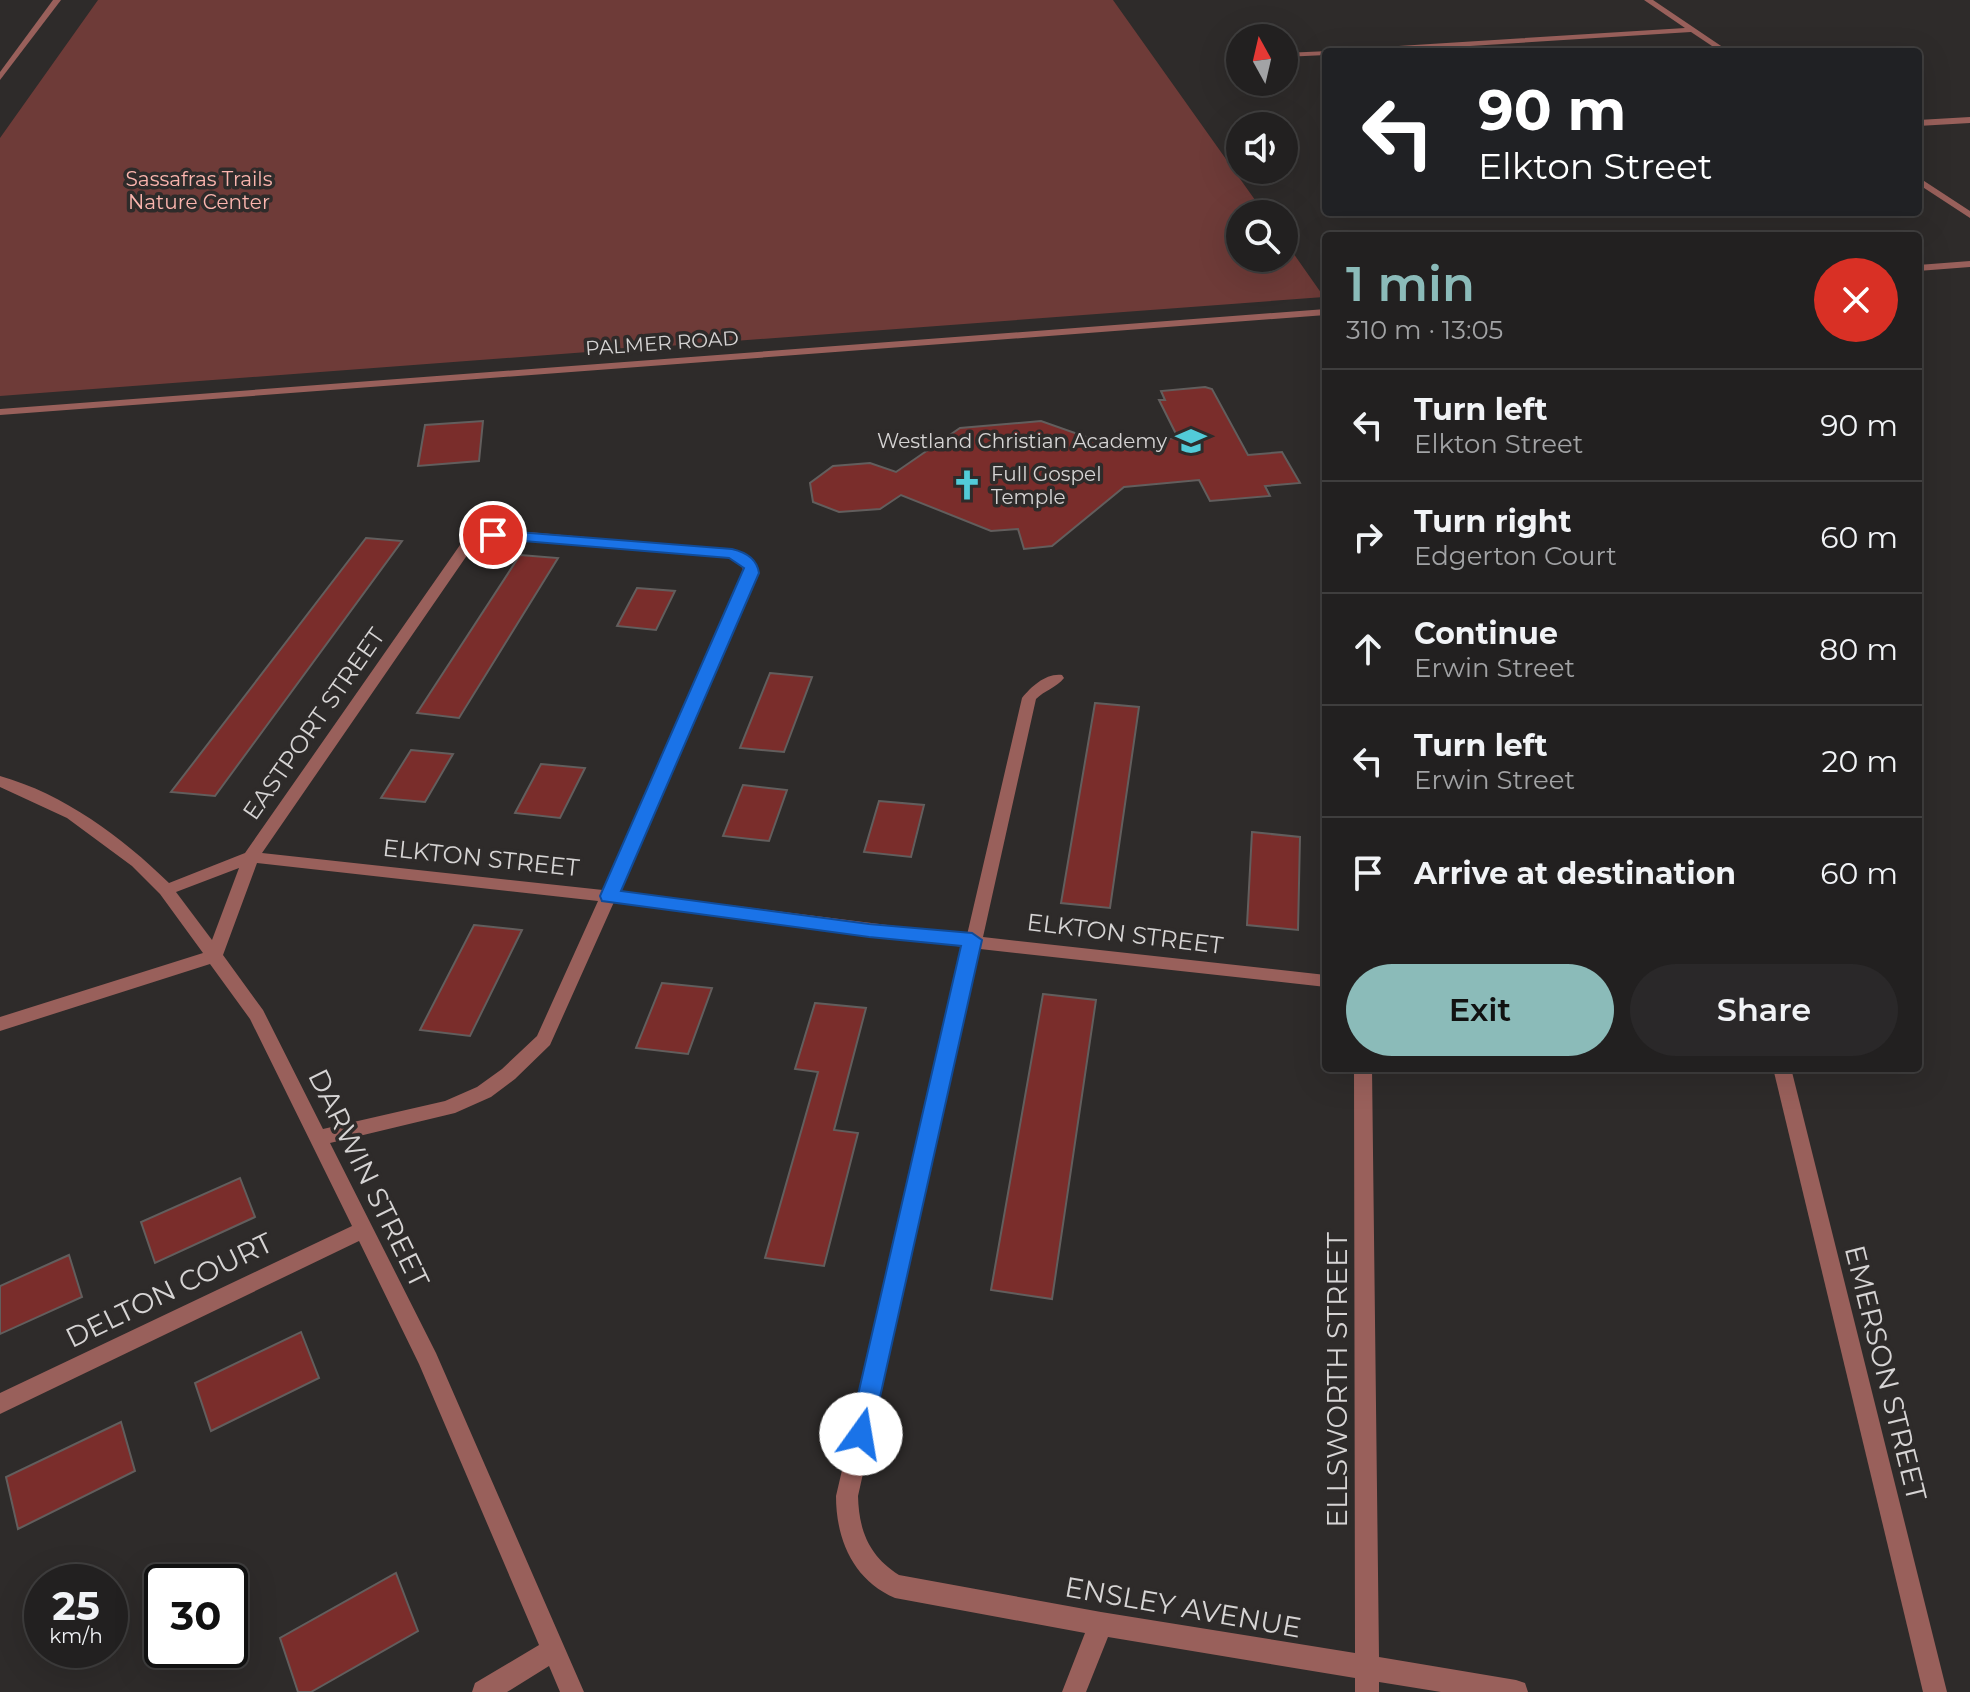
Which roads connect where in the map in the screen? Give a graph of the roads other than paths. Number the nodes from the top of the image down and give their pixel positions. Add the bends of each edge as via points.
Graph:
1 (57, 0) edge
2 (1648, 0) edge
3 (1693, 30) junction
4 (1400, 48) edge
5 (1720, 48) edge
6 (1322, 53) edge
7 (1298, 54) edge
8 (0, 78) edge
9 (1970, 120) edge
10 (1922, 123) edge
11 (1922, 183) edge
12 (1970, 215) edge
13 (1970, 264) edge
14 (1922, 268) edge
15 (1322, 312) edge
16 (0, 412) edge
17 (1057, 678) dead end
18 (0, 781) edge
19 (251, 857) junction
20 (166, 890) junction
21 (609, 896) junction
22 (972, 940) junction
23 (214, 956) junction
24 (1322, 981) edge
25 (0, 1024) edge
26 (1363, 1072) edge
27 (1783, 1072) edge
28 (318, 1138) junction
29 (365, 1229) junction
30 (0, 1404) edge
31 (1101, 1624) junction
32 (553, 1650) junction
33 (1366, 1680) edge
34 (484, 1692) edge
35 (572, 1692) edge
36 (1074, 1692) edge
37 (1516, 1692) edge
38 (1935, 1692) edge

1 - 8 street
2 - 3 street
3 - 4 street
3 - 5 street
6 - 7 street
9 - 10 street
11 - 12 street
13 - 14 street
15 - 16 street, PALMER ROAD
17 - 22 street via 1029,698
18 - 20 street, DARWIN STREET via 73,814 108,837
19 - 20 street
19 - 21 street, ELKTON STREET
19 - 21 street, EASTPORT STREET via 465,548 506,534 732,554 744,559 752,573
19 - 23 street, EASTPORT STREET
20 - 23 street, DARWIN STREET
21 - 22 street, ELKTON STREET
21 - 28 street via 544,1040 512,1072 456,1105
22 - 24 street, ELKTON STREET
22 - 31 street, ENSLEY AVENUE via 846,1515 855,1549 878,1577 895,1586
23 - 25 street
23 - 28 street, DARWIN STREET via 257,1015
26 - 33 street, ELLSWORTH STREET
27 - 38 street, EMERSON STREET
28 - 29 street, DARWIN STREET
29 - 30 street, DELTON COURT
29 - 32 street, DARWIN STREET via 428,1360
31 - 33 street, ENSLEY AVENUE
31 - 36 street
32 - 34 street
32 - 35 street, DARWIN STREET
33 - 37 street, ENSLEY AVENUE

